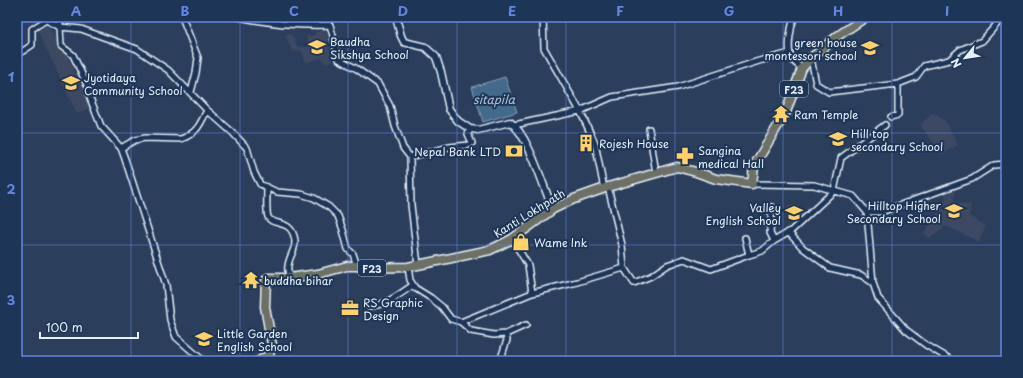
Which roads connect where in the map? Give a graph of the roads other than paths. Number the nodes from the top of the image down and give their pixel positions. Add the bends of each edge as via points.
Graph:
1 (57, 17) edge
2 (182, 17) edge
3 (240, 17) edge
4 (396, 17) edge
5 (543, 17) edge
6 (794, 17) edge
7 (866, 17) edge
8 (997, 24) dead end
9 (60, 27) junction
10 (790, 53) junction
11 (17, 55) edge
12 (811, 58) junction
13 (802, 68) junction
14 (898, 84) junction
15 (191, 92) junction
16 (207, 110) junction
17 (580, 111) junction
18 (891, 117) dead end
19 (514, 125) junction
20 (885, 125) dead end
21 (470, 129) junction
22 (649, 129) dead end
23 (121, 148) junction
24 (410, 157) junction
25 (1006, 164) edge
26 (656, 173) junction
27 (752, 184) junction
28 (606, 188) junction
29 (267, 189) junction
30 (834, 190) junction
31 (772, 207) dead end
32 (553, 209) junction
33 (867, 212) junction
34 (788, 232) junction
35 (745, 238) dead end
36 (512, 239) junction
37 (774, 241) junction
38 (749, 255) junction
39 (418, 265) junction
40 (357, 266) junction
41 (408, 267) junction
42 (624, 268) junction
43 (289, 278) junction
44 (873, 283) junction
45 (413, 285) junction
46 (532, 293) junction
47 (369, 306) dead end
48 (461, 322) junction
49 (526, 325) dead end
50 (506, 334) junction
51 (200, 361) edge
52 (259, 361) edge
53 (500, 361) edge
54 (953, 361) edge

1 - 9 street via 60,20
2 - 15 street via 198,58
3 - 24 street via 277,24 330,25 339,59 378,84 390,106 402,148
4 - 21 street via 404,42 425,47 436,57 449,109 458,121
5 - 17 street via 544,48
6 - 10 street via 790,32
7 - 12 main road, F23
8 - 14 street via 982,41 960,50 949,60 924,66 916,77
9 - 11 street via 46,20 32,29 32,45
9 - 15 street via 81,29 137,49 168,70
9 - 23 street via 61,46 73,55 88,87 101,126
10 - 13 street via 792,59
10 - 17 street via 678,87 612,96
12 - 13 main road, F23
12 - 14 street via 816,84 829,92
13 - 27 main road, F23 via 786,112 754,166
14 - 18 street via 898,115
15 - 16 street
16 - 23 street via 195,132 186,137 145,138
16 - 29 street via 246,148 260,184
17 - 19 street
17 - 28 street via 595,143
19 - 21 street via 510,122 478,130
19 - 32 street via 526,141
20 - 30 street via 841,158
21 - 24 street via 468,134 472,143 469,145 449,147
22 - 26 street
23 - 51 street via 166,285 170,320 176,337 200,358
24 - 39 street via 411,205
25 - 33 street via 994,165 972,179 881,212
26 - 27 main road, Kanti Lokhpath / F23 via 677,167 716,179
26 - 28 main road, Kanti Lokhpath / F23
27 - 30 street via 814,185
28 - 32 main road, Kanti Lokhpath / F23
28 - 42 street via 622,244
29 - 40 street via 301,194 329,207 338,216 348,249 353,254
29 - 43 street via 268,217 271,221 285,224 294,236 296,246 288,266
30 - 33 street via 853,196
30 - 34 street
31 - 37 street via 770,233
32 - 36 main road, Kanti Lokhpath / F23
33 - 44 street
34 - 37 street
34 - 44 street via 803,248 830,268 861,275
35 - 38 street
36 - 39 main road, Kanti Lokhpath / F23 via 490,250
36 - 46 street via 528,265
37 - 38 street via 762,251
38 - 42 street via 711,269 684,259 634,282
39 - 41 main road, Kanti Lokhpath / F23
40 - 41 main road, Kanti Lokhpath / F23
40 - 43 main road, Kanti Lokhpath / F23
41 - 45 street
42 - 46 street
43 - 52 main road, Kanti Lokhpath / F23 via 270,277 266,280 265,307 272,345 269,355
44 - 54 street via 878,298 906,330
45 - 47 street via 385,303
45 - 48 street via 442,307 451,319
46 - 48 street
48 - 50 street via 471,331 494,335
49 - 50 street
50 - 53 street via 507,340

